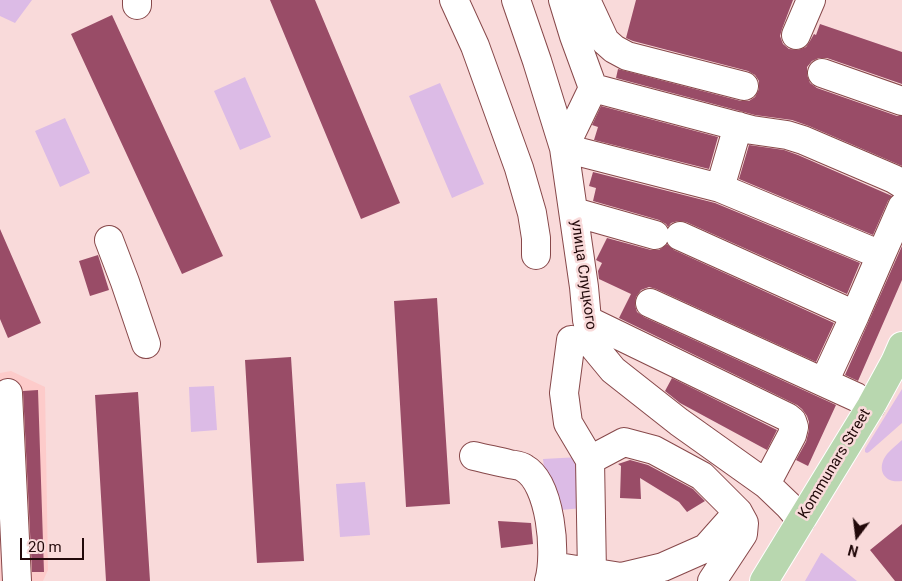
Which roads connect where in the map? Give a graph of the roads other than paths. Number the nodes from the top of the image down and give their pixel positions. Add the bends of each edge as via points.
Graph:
1 (454, 0) edge
2 (516, 0) edge
3 (563, 0) edge
4 (586, 0) edge
5 (811, 0) edge
6 (796, 35) dead end
7 (822, 74) dead end
8 (744, 86) dead end
9 (593, 88) junction
10 (902, 101) edge
11 (738, 126) junction
12 (564, 148) junction
13 (902, 184) edge
14 (720, 188) junction
15 (902, 207) edge
16 (574, 212) junction
17 (109, 240) dead end
18 (536, 255) dead end
19 (880, 255) junction
20 (650, 302) dead end
21 (854, 315) junction
22 (579, 330) junction
23 (146, 344) dead end
24 (902, 346) edge
25 (824, 382) junction
26 (8, 393) dead end
27 (870, 406) junction
28 (474, 456) dead end
29 (590, 460) junction
30 (766, 484) junction
31 (738, 512) junction
32 (800, 520) junction
33 (592, 572) junction
34 (551, 574) edge
35 (17, 581) edge
36 (712, 581) edge
37 (764, 581) edge

1 - 18 street via 475,46 519,168 532,213
2 - 12 street, улица Слуцкого
3 - 9 street
4 - 8 street via 605,41 614,49 627,56
5 - 6 street
7 - 10 street
9 - 11 street
9 - 12 street
11 - 13 street via 802,140
11 - 14 street
12 - 14 street
12 - 16 street, улица Слуцкого
14 - 19 street
15 - 19 street
16 - 21 street via 668,235
16 - 22 street, улица Слуцкого via 584,287
17 - 23 street
19 - 21 street
20 - 25 street
21 - 25 street
22 - 29 street via 564,393 568,423
22 - 30 street, улица Слуцкого via 612,370
22 - 30 street via 787,416 794,427 792,435
24 - 27 main road, Kommunars Street
25 - 27 street
26 - 35 street
27 - 32 main road, Kommunars Street
28 - 34 street via 523,467 534,477 542,490 550,521
29 - 31 street via 624,442 654,450 702,476
29 - 33 street
30 - 32 street, улица Слуцкого
31 - 33 street via 706,548 663,567 621,576
31 - 36 street via 744,523 743,534
32 - 37 main road, Kommunars Street
33 - 34 street

